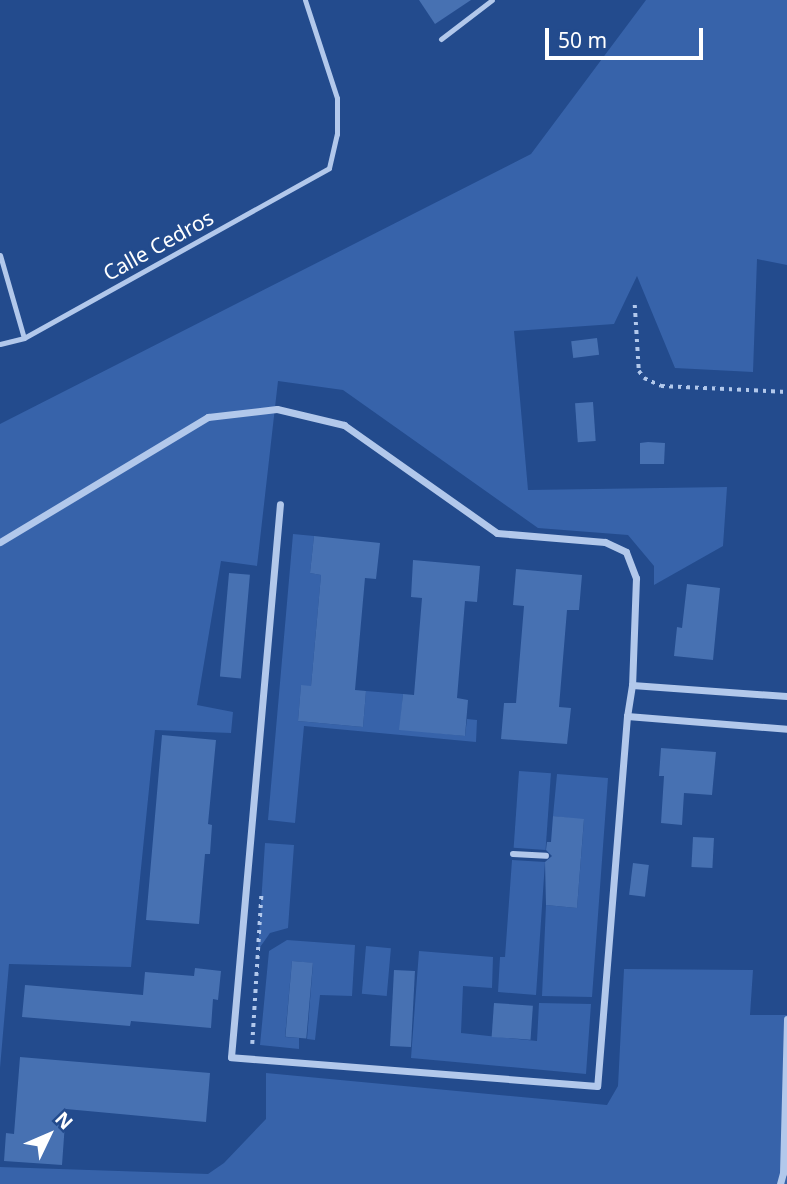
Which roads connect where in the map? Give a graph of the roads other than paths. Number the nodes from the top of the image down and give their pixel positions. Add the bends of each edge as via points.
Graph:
1 (305, 0) edge
2 (492, 0) edge
3 (441, 39) dead end
4 (0, 255) edge
5 (24, 338) junction
6 (0, 344) edge
7 (280, 504) dead end
8 (0, 542) edge
9 (632, 685) junction
10 (787, 696) edge
11 (626, 716) junction
12 (787, 729) edge
13 (513, 854) dead end
14 (546, 856) dead end
15 (787, 1019) edge
16 (780, 1184) edge

1 - 5 lane, Calle Cedros via 337,98 337,134 329,168
2 - 3 lane
4 - 5 lane
5 - 6 lane, Calle Cedros
7 - 11 street via 231,1056 597,1086
8 - 9 street via 208,417 276,409 344,425 498,533 605,542 626,552 636,578
9 - 10 street
9 - 11 street
11 - 12 street
13 - 14 street
15 - 16 street

